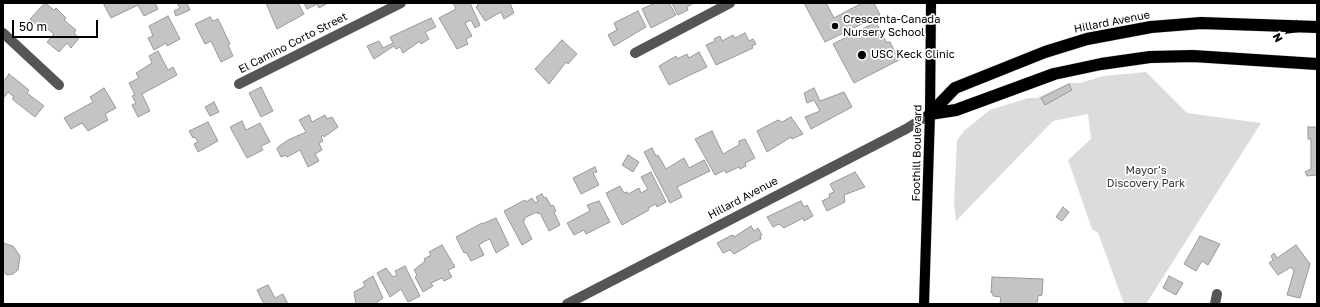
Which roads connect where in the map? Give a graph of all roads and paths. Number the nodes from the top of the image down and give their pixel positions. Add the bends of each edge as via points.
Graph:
1 (730, 3) edge
2 (931, 3) edge
3 (394, 4) edge
4 (1317, 27) edge
5 (3, 34) edge
6 (635, 53) dead end
7 (1317, 64) edge
8 (239, 84) dead end
9 (59, 85) dead end
10 (930, 114) junction
11 (567, 304) edge
12 (924, 304) edge

1 - 6 street
2 - 10 main road, Foothill Boulevard
3 - 8 street, El Camino Corto Street
4 - 10 highway, Hillard Avenue via 1201,23 1151,27 1087,39 1045,52 955,88
5 - 9 street
7 - 10 highway, Hillard Avenue via 1193,56 1150,57 1054,74 956,110
10 - 11 street, Hillard Avenue via 906,129
10 - 12 main road, Foothill Boulevard

